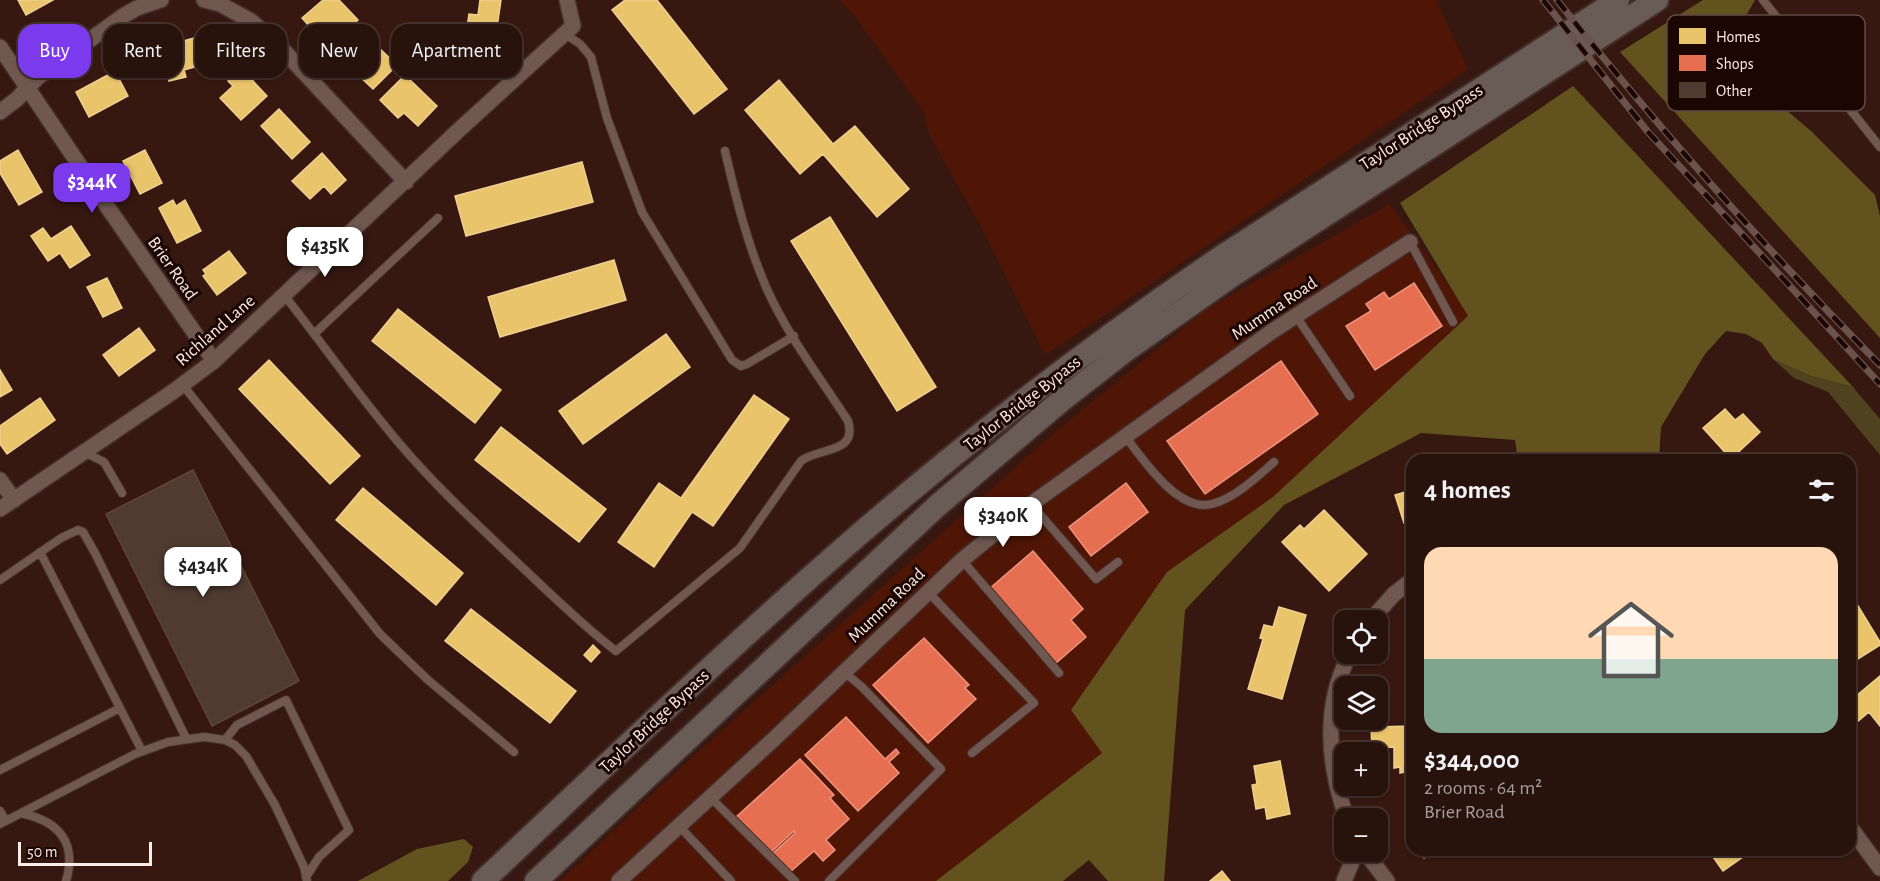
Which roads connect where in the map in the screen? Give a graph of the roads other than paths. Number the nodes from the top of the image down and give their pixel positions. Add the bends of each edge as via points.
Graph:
1 (161, 0) edge
2 (204, 0) edge
3 (567, 0) edge
4 (1618, 0) edge
5 (1657, 0) edge
6 (1762, 0) edge
7 (1774, 15) edge
8 (565, 34) junction
9 (0, 47) edge
10 (28, 88) junction
11 (1851, 111) edge
12 (0, 112) edge
13 (1880, 147) edge
14 (725, 151) dead end
15 (406, 182) junction
16 (438, 218) dead end
17 (1410, 242) joint
18 (284, 295) junction
19 (1296, 316) junction
20 (1453, 322) dead end
21 (314, 333) junction
22 (794, 336) junction
23 (214, 361) junction
24 (182, 384) junction
25 (1350, 396) dead end
26 (1125, 436) junction
27 (84, 452) junction
28 (1274, 462) dead end
29 (0, 480) edge
30 (122, 493) dead end
31 (14, 500) junction
32 (1031, 504) junction
33 (0, 509) edge
34 (40, 552) junction
35 (962, 560) junction
36 (1118, 562) dead end
37 (0, 580) edge
38 (1406, 585) edge
39 (928, 592) junction
40 (1380, 610) edge
41 (1346, 664) edge
42 (844, 672) junction
43 (1059, 673) dead end
44 (120, 708) junction
45 (186, 738) junction
46 (225, 740) junction
47 (142, 751) junction
48 (514, 752) dead end
49 (972, 753) dead end
50 (0, 770) edge
51 (710, 797) junction
52 (1344, 808) edge
53 (0, 811) edge
54 (24, 814) junction
55 (3, 823) edge
56 (678, 825) junction
57 (1856, 835) edge
58 (1352, 862) edge
59 (1373, 862) edge
60 (1880, 868) edge
61 (307, 879) edge
62 (66, 881) edge
63 (483, 881) edge
64 (536, 881) edge
65 (619, 881) edge
66 (731, 881) edge
67 (795, 881) edge
68 (829, 881) edge
69 (1344, 881) edge
70 (1387, 881) edge

1 - 10 street via 123,16 61,59
2 - 15 street via 251,21
3 - 8 street via 573,26
4 - 63 main road, Taylor Bridge Bypass via 1221,257 1054,377 829,561
5 - 64 main road, Taylor Bridge Bypass via 1233,275 1080,386 876,561
6 - 7 lane
8 - 15 street, Richland Lane
8 - 22 lane via 591,57 607,118 642,212 732,360 741,366 747,364
9 - 10 street, Brier Road
10 - 12 street
10 - 23 street, Brier Road
11 - 13 lane
14 - 22 lane via 748,241 767,290
15 - 18 street, Richland Lane
16 - 21 lane
17 - 19 street, Mumma Road
17 - 20 lane
18 - 21 lane
18 - 23 street, Richland Lane
19 - 25 lane
19 - 26 street, Mumma Road
21 - 22 lane via 399,442 459,508 616,651 740,548 801,461 847,441 848,421
23 - 24 street, Richland Lane
24 - 27 street, Richland Lane
24 - 48 lane via 380,634
26 - 28 lane via 1153,472 1181,499 1192,504 1222,500
26 - 32 street, Mumma Road
27 - 30 lane via 104,462
27 - 31 street, Richland Lane
29 - 31 street
31 - 33 street, Richland Lane
32 - 35 street, Mumma Road
32 - 36 lane via 1096,579
34 - 37 lane
34 - 44 lane
34 - 45 lane via 78,530 83,532
35 - 39 street, Mumma Road
35 - 43 lane
38 - 40 street
39 - 42 street, Mumma Road
39 - 49 lane via 1034,703
41 - 52 street via 1337,689 1330,730 1334,776
42 - 51 street, Mumma Road
42 - 68 lane via 941,769
44 - 47 lane
44 - 50 lane
45 - 46 lane
45 - 47 lane
46 - 61 lane via 246,756 275,805
46 - 61 lane via 237,726 286,700 350,830 319,857
47 - 54 lane
51 - 56 street, Mumma Road
51 - 67 lane
53 - 55 lane
54 - 55 lane
54 - 62 lane via 41,818 57,829 67,843 71,865
56 - 65 street, Mumma Road
56 - 66 lane
57 - 60 street
58 - 69 street
59 - 70 street

